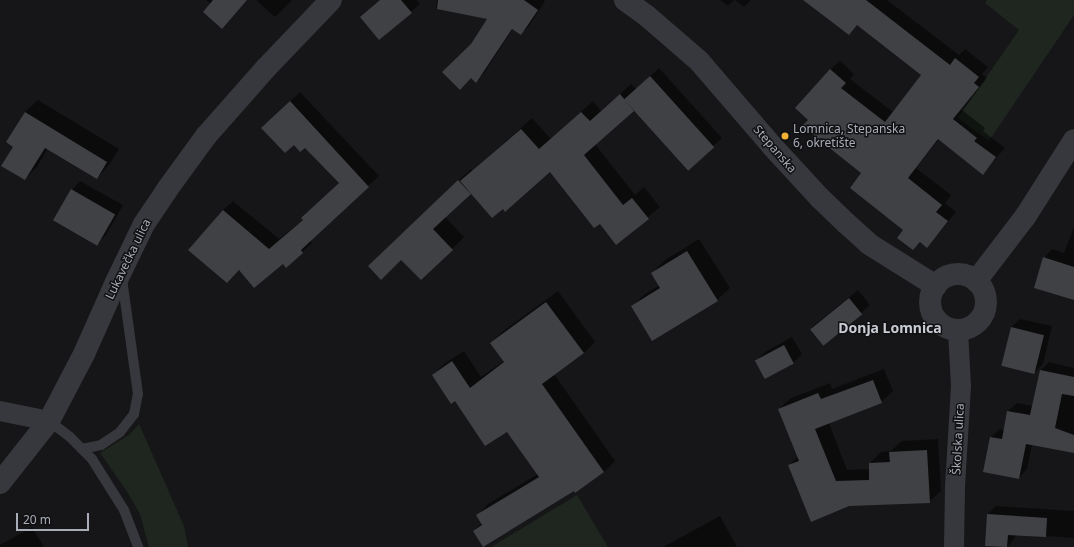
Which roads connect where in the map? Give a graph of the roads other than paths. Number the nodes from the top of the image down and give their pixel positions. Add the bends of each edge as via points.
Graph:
1 (331, 0) edge
2 (625, 0) edge
3 (1074, 140) edge
4 (121, 272) junction
5 (976, 281) junction
6 (936, 286) junction
7 (958, 330) junction
8 (0, 411) edge
9 (49, 421) junction
10 (82, 449) junction
11 (0, 483) edge
12 (138, 547) edge
13 (954, 547) edge

1 - 4 street, Lukavečka ulica via 206,136 144,224
2 - 6 street, Stepanska via 698,61 772,146 846,223 875,248
3 - 5 street via 1025,217
4 - 9 street, Lukavečka ulica via 84,354
4 - 10 lane via 138,394 134,414 120,432 101,445
5 - 6 street via 959,274 950,276
5 - 7 street via 986,296 983,316 977,324
6 - 7 street via 931,295 933,315 948,328
7 - 13 street, Školska ulica via 961,386
8 - 9 street
9 - 10 lane via 70,436
9 - 11 street, Lukavečka ulica
10 - 12 lane via 113,490 124,510

